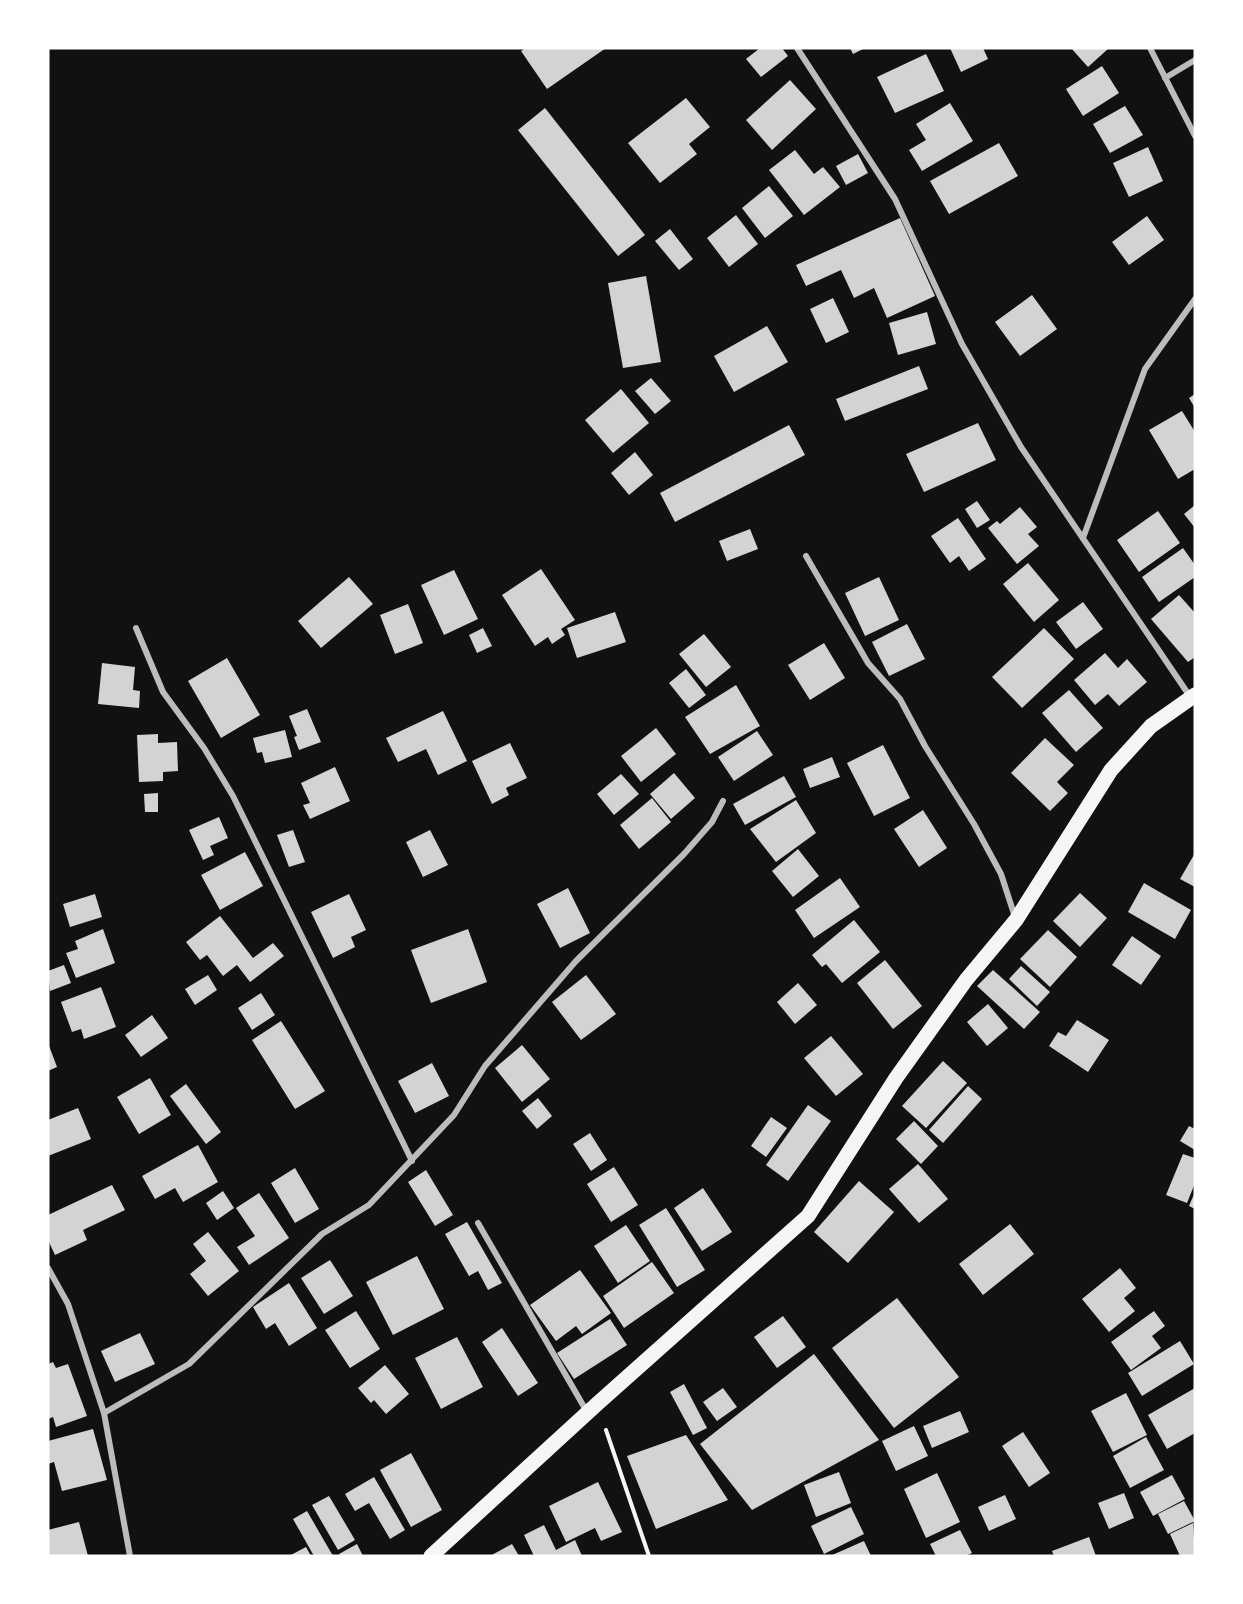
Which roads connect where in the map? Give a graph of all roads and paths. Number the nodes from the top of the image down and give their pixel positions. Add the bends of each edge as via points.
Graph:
1 (797, 48) edge
2 (1150, 48) edge
3 (1195, 60) edge
4 (1165, 78) junction
5 (1195, 136) edge
6 (1195, 299) edge
7 (1083, 538) junction
8 (806, 556) dead end
9 (136, 628) dead end
10 (1194, 698) edge
11 (723, 801) dead end
12 (1016, 920) junction
13 (412, 1161) junction
14 (478, 1223) dead end
15 (48, 1268) edge
16 (593, 1408) junction
17 (104, 1413) junction
18 (130, 1556) edge
19 (431, 1556) edge
20 (649, 1556) edge

1 - 7 street via 896,199 962,344 1032,465
2 - 4 street
3 - 4 street
4 - 5 street
6 - 7 street via 1145,369
7 - 10 street
8 - 12 street via 868,663 900,699 974,824 1001,874
9 - 13 street via 163,692 233,796
10 - 12 main road via 1151,726 1111,770
11 - 13 street via 712,822 684,854 576,961 493,1057 454,1115
12 - 16 main road via 966,980 896,1078 808,1216
13 - 17 street via 369,1205 322,1234 189,1364
14 - 16 street
15 - 17 street via 68,1304
16 - 19 main road
16 - 20 path
17 - 18 street

